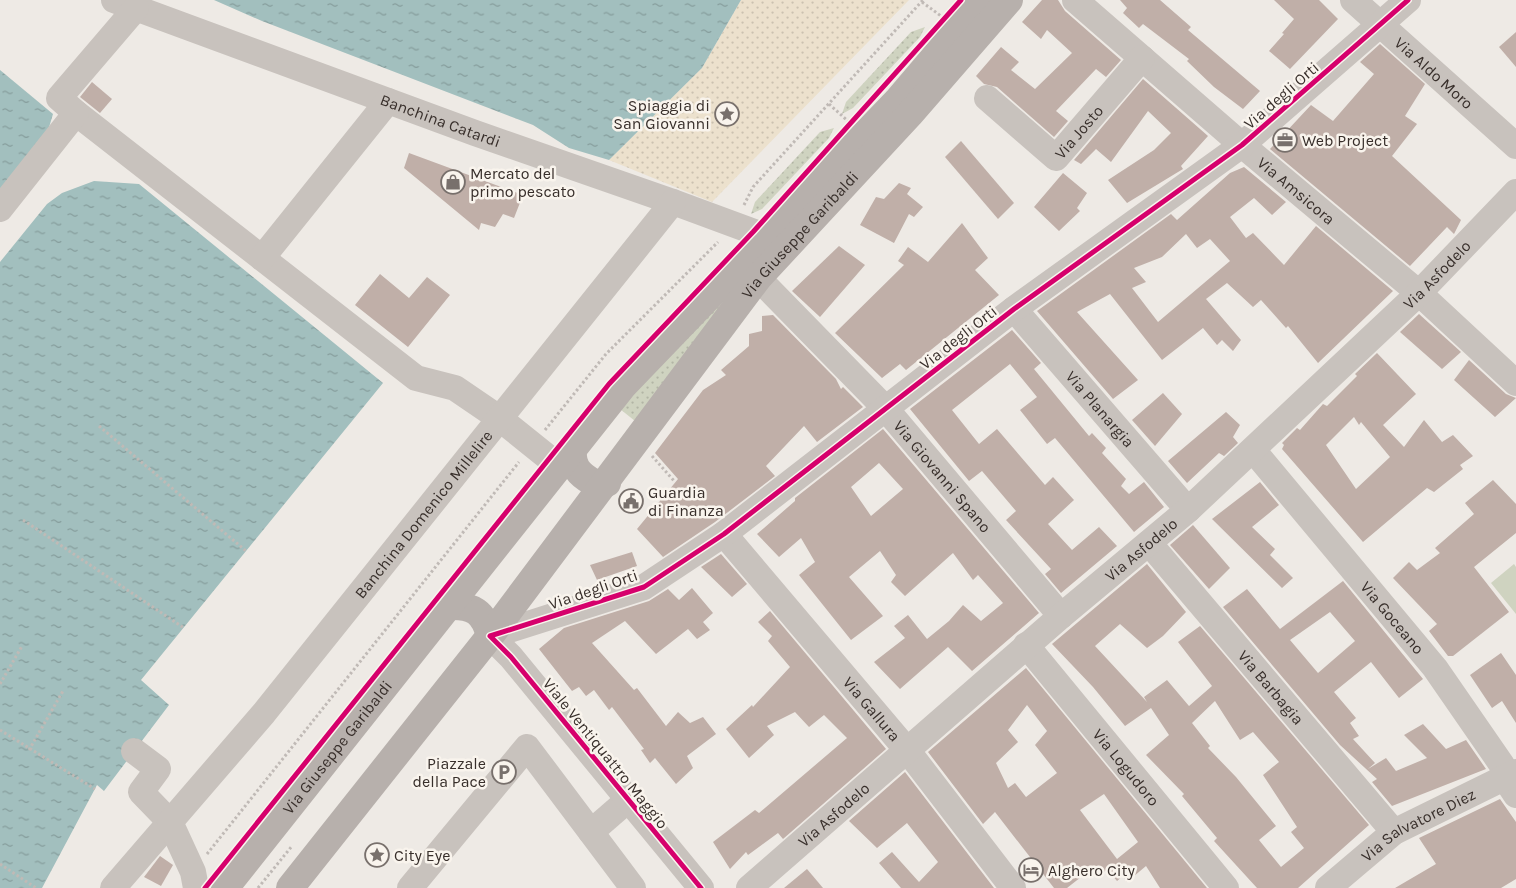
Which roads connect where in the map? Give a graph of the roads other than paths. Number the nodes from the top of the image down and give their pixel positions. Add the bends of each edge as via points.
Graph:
1 (983, 0) edge
2 (1009, 0) edge
3 (1076, 0) edge
4 (1353, 0) edge
5 (1408, 0) edge
6 (125, 4) edge
7 (1382, 26) junction
8 (1142, 58) junction
9 (987, 98) dead end
10 (388, 101) junction
11 (76, 113) junction
12 (1242, 146) junction
13 (1516, 146) edge
14 (1516, 192) edge
15 (673, 202) junction
16 (0, 209) edge
17 (774, 245) junction
18 (262, 258) junction
19 (758, 278) junction
20 (1419, 293) junction
21 (713, 294) junction
22 (1014, 308) junction
23 (733, 312) junction
24 (1516, 384) edge
25 (886, 409) junction
26 (499, 418) junction
27 (1253, 450) junction
28 (561, 466) junction
29 (607, 483) junction
30 (589, 506) junction
31 (1188, 510) junction
32 (724, 534) junction
33 (1149, 543) junction
34 (449, 606) junction
35 (1060, 616) junction
36 (490, 636) junction
37 (1026, 645) junction
38 (907, 750) junction
39 (134, 751) dead end
40 (1512, 781) edge
41 (629, 800) junction
42 (170, 822) junction
43 (591, 832) junction
44 (1394, 832) junction
45 (113, 888) edge
46 (196, 888) edge
47 (224, 888) edge
48 (290, 888) edge
49 (410, 888) edge
50 (632, 888) edge
51 (701, 888) edge
52 (749, 888) edge
53 (1013, 888) edge
54 (1226, 888) edge
55 (1328, 888) edge

1 - 17 main road, Via Giuseppe Garibaldi
2 - 17 main road, Via Giuseppe Garibaldi via 910,114
3 - 8 street, Via Amsicora
4 - 7 street, Via Aldo Moro
5 - 7 street, Via degli Orti
6 - 10 street, Banchina Catardi
6 - 11 street via 59,98
7 - 12 street, Via degli Orti
7 - 13 street, Via Aldo Moro
8 - 9 street, Via Josto via 1056,158
8 - 12 street, Via Amsicora
10 - 15 street, Banchina Catardi
10 - 18 street
11 - 16 street
11 - 18 street
12 - 20 street, Via Amsicora
12 - 22 street, Via degli Orti
14 - 20 street, Via Asfodelo
15 - 17 street, Banchina Catardi
15 - 26 street, Banchina Domenico Millelire
17 - 19 main road, Via Giuseppe Garibaldi
17 - 21 main road, Via Giuseppe Garibaldi
18 - 26 street via 416,378 455,388
19 - 23 main road, Via Giuseppe Garibaldi
19 - 25 street, Via Giovanni Spano
20 - 24 street, Via Amsicora
20 - 27 street, Via Asfodelo
21 - 23 main road via 729,296 733,300
21 - 28 main road, Via Giuseppe Garibaldi via 623,386
22 - 25 street, Via degli Orti
22 - 31 street, Via Planargia
23 - 29 main road, Via Giuseppe Garibaldi
25 - 32 street, Via degli Orti
25 - 35 street, Via Giovanni Spano
26 - 28 street
26 - 42 street, Banchina Domenico Millelire via 264,713
27 - 31 street, Via Asfodelo
27 - 40 street, Via Goceano via 1434,668
28 - 29 main road via 572,460 577,471 600,486
28 - 30 main road via 558,477 567,479 587,494
28 - 34 main road, Via Giuseppe Garibaldi
29 - 30 main road, Via Giuseppe Garibaldi
30 - 36 main road, Via Giuseppe Garibaldi
31 - 33 street, Via Asfodelo
32 - 36 street, Via degli Orti via 644,587
32 - 38 street, Via Gallura
33 - 35 street, Via Asfodelo
33 - 44 street, Via Barbagia
34 - 36 main road via 464,605 478,612 487,622
34 - 47 main road, Via Giuseppe Garibaldi
35 - 37 street, Via Asfodelo
36 - 41 street, Viale Ventiquattro Maggio via 512,657
36 - 48 main road, Via Giuseppe Garibaldi
37 - 38 street, Via Asfodelo
37 - 54 street, Via Logudoro
38 - 52 street, Via Asfodelo
38 - 53 street, Via Gallura
39 - 42 street via 158,769 141,792
40 - 44 street, Via Salvatore Diez
41 - 43 street
41 - 51 street, Viale Ventiquattro Maggio
42 - 45 street, Banchina Domenico Millelire
42 - 46 street via 193,872
43 - 49 street via 527,747
43 - 50 street
44 - 55 street, Via Salvatore Diez

